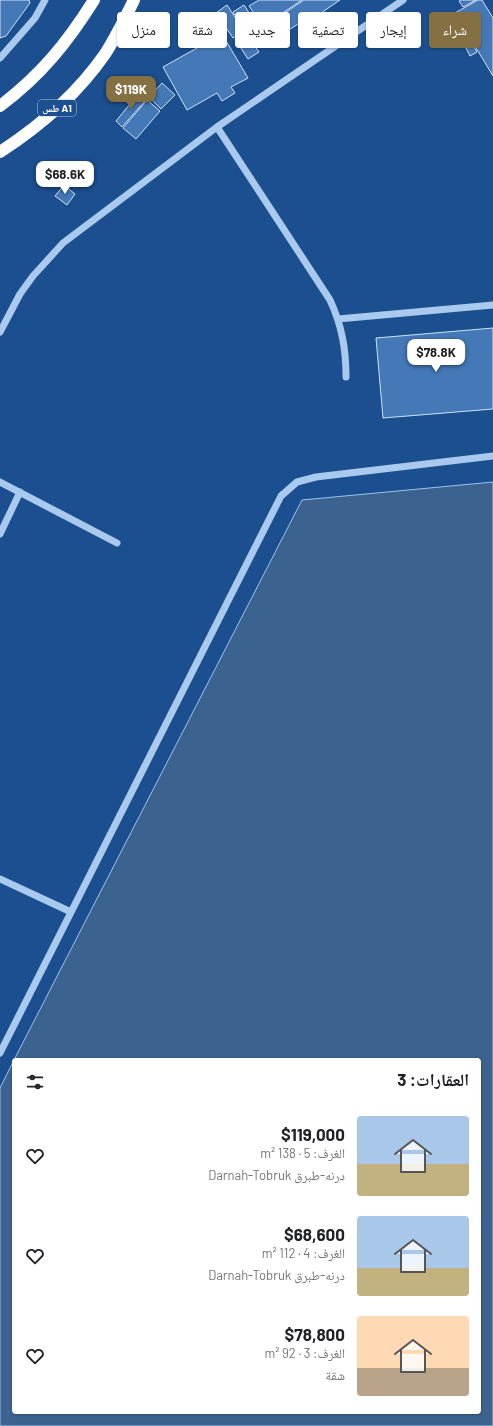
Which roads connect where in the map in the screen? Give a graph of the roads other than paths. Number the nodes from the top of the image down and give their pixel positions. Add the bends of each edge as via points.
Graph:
1 (45, 0) edge
2 (94, 0) edge
3 (134, 0) edge
4 (403, 0) edge
5 (392, 3) edge
6 (0, 58) edge
7 (0, 106) edge
8 (217, 126) junction
9 (0, 152) edge
10 (493, 305) edge
11 (338, 319) junction
12 (0, 332) edge
13 (346, 377) dead end
14 (493, 456) edge
15 (0, 482) edge
16 (20, 492) junction
17 (0, 534) edge
18 (117, 543) dead end
19 (0, 879) edge
20 (71, 912) junction
21 (0, 1053) edge

1 - 6 street via 35,18
2 - 7 highway via 72,36 42,70
3 - 9 highway, طس A1 via 104,54 69,96 24,136
4 - 5 street
5 - 8 street
8 - 11 street via 330,300
8 - 12 street via 63,242 20,294
10 - 11 street
11 - 13 street via 344,338
14 - 20 street via 316,476 297,482 284,492
15 - 16 street
16 - 17 street
16 - 18 street
19 - 20 street
20 - 21 street

